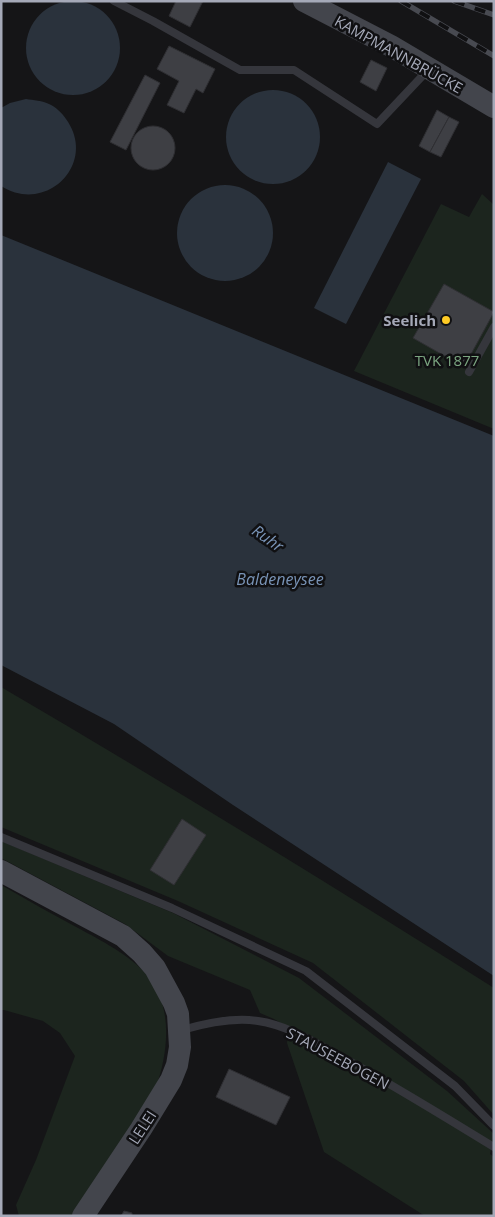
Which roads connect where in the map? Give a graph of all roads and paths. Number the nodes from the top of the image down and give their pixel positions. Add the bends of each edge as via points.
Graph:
1 (114, 1) edge
2 (304, 1) edge
3 (428, 69) junction
4 (494, 107) edge
5 (494, 327) edge
6 (469, 372) dead end
7 (1, 836) edge
8 (1, 871) edge
9 (180, 1030) junction
10 (494, 1126) edge
11 (494, 1147) edge
12 (83, 1216) edge

1 - 3 lane via 240,70 294,70 377,124
2 - 3 street, KAMPMANNBRÜCKE
3 - 4 street, KAMPMANNBRÜCKE
5 - 6 lane
7 - 10 lane via 172,908 306,971 455,1086
8 - 9 street via 123,936 155,968 174,1003
9 - 11 lane, STAUSEEBOGEN via 225,1021 272,1024 355,1064
9 - 12 street, LELEI via 177,1065 171,1080

